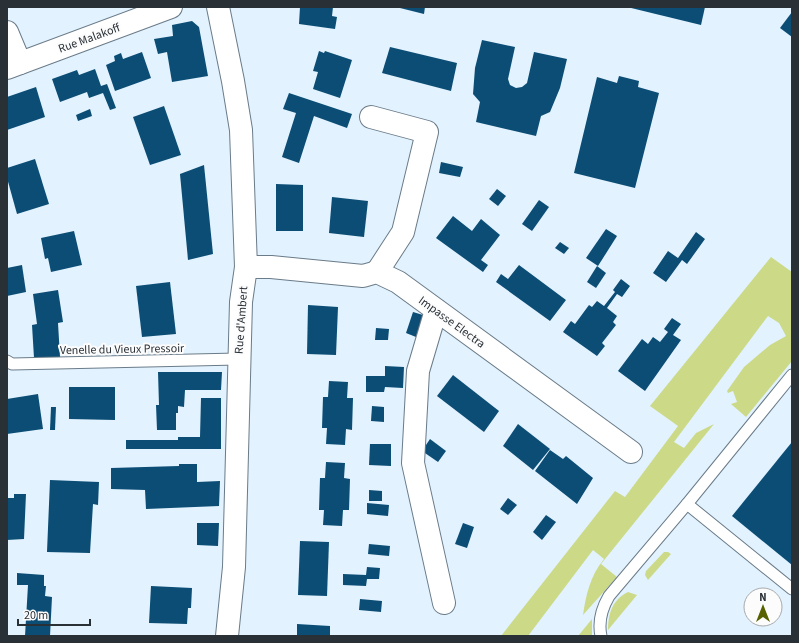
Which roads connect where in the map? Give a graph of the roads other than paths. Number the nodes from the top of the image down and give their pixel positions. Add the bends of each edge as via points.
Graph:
1 (171, 7) edge
2 (218, 7) edge
3 (7, 32) edge
4 (13, 66) edge
5 (372, 117) dead end
6 (246, 267) junction
7 (377, 272) junction
8 (436, 310) junction
9 (238, 359) junction
10 (7, 361) edge
11 (792, 375) edge
12 (631, 452) dead end
13 (687, 504) junction
14 (792, 589) edge
15 (444, 604) dead end
16 (227, 636) edge
17 (600, 636) edge

1 - 4 street, Rue Malakoff
2 - 6 street, Rue d'Ambert via 241,130
3 - 4 street
5 - 7 street via 427,132 403,232
6 - 7 street via 363,276
6 - 9 street, Rue d'Ambert
7 - 8 street, Impasse Electra via 398,282
8 - 12 street, Impasse Electra
8 - 15 street via 418,371 413,463
9 - 10 lane, Venelle du Vieux Pressoir via 12,364
9 - 16 street, Rue d'Ambert via 234,567
11 - 13 lane
13 - 14 lane
13 - 17 lane via 609,596 602,611

